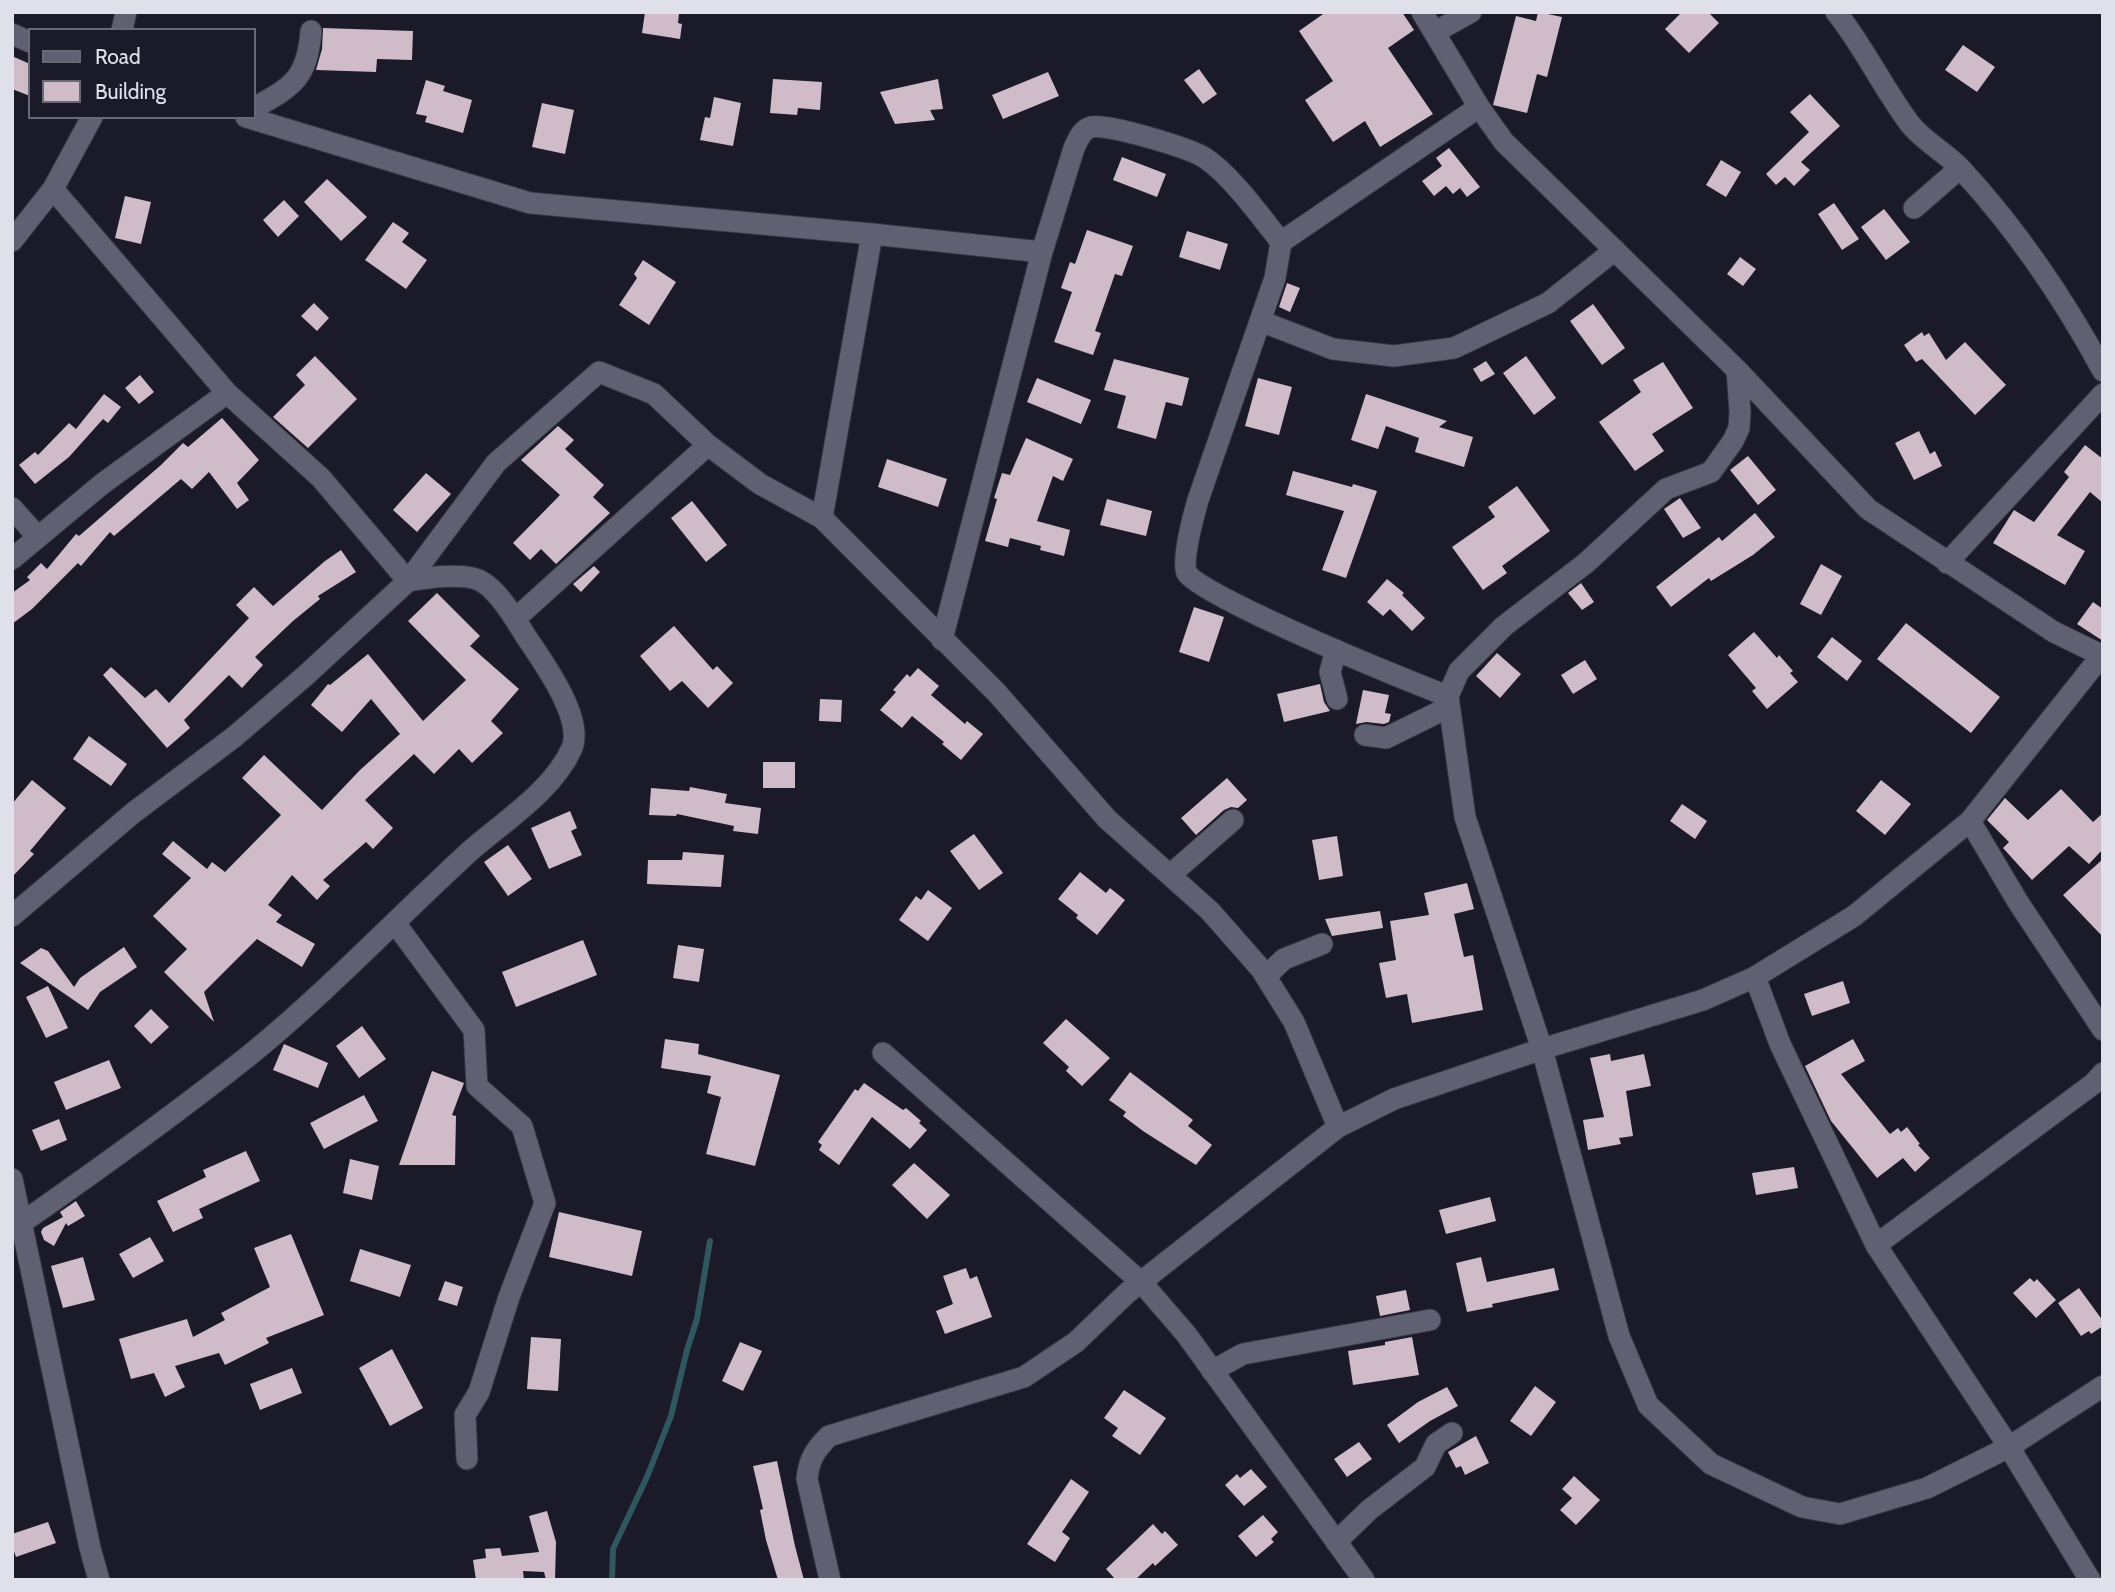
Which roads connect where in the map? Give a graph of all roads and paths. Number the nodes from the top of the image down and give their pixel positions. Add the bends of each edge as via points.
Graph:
1 (1422, 12) edge
2 (1471, 12) edge
3 (1836, 12) edge
4 (311, 31) dead end
5 (1435, 32) junction
6 (12, 34) edge
7 (28, 41) edge
8 (256, 107) edge
9 (1479, 107) junction
10 (91, 119) edge
11 (253, 119) edge
12 (1961, 168) junction
13 (53, 189) junction
14 (1914, 208) dead end
15 (872, 234) junction
16 (12, 242) edge
17 (1281, 242) junction
18 (1615, 250) junction
19 (1042, 253) junction
20 (1259, 321) junction
21 (1737, 370) junction
22 (2103, 371) edge
23 (227, 393) junction
24 (2103, 394) edge
25 (708, 445) junction
26 (12, 508) edge
27 (822, 518) junction
28 (38, 537) junction
29 (12, 559) edge
30 (1947, 563) junction
31 (408, 581) junction
32 (515, 619) junction
33 (942, 640) junction
34 (1336, 650) junction
35 (2103, 655) edge
36 (1337, 699) dead end
37 (1448, 702) junction
38 (1365, 735) dead end
39 (1233, 820) dead end
40 (1970, 821) junction
41 (1170, 875) junction
42 (22, 898) edge
43 (12, 916) edge
44 (395, 923) junction
45 (1322, 944) dead end
46 (1266, 976) junction
47 (1755, 977) junction
48 (2103, 1030) edge
49 (1542, 1049) junction
50 (883, 1053) dead end
51 (2103, 1073) edge
52 (1338, 1128) junction
53 (12, 1179) edge
54 (20, 1224) junction
55 (1876, 1245) junction
56 (1142, 1283) junction
57 (1430, 1320) dead end
58 (1212, 1371) junction
59 (2103, 1386) edge
60 (1452, 1433) dead end
61 (2009, 1447) junction
62 (467, 1460) dead end
63 (1336, 1542) junction
64 (99, 1580) edge
65 (830, 1580) edge
66 (1364, 1580) edge
67 (2090, 1580) edge

1 - 5 street
2 - 5 street
3 - 12 street via 1911,126
4 - 8 street via 302,72 288,88
5 - 9 street
6 - 7 street
9 - 17 street
9 - 18 street via 1504,142
10 - 13 street
11 - 15 street via 530,203
12 - 14 street
12 - 22 street via 2073,316
13 - 16 street
13 - 23 street
15 - 19 street
15 - 27 street
17 - 19 street via 1206,159 1165,143 1091,127 1074,148
17 - 20 street via 1275,278
18 - 20 street via 1548,303 1454,348 1394,356 1333,349
18 - 21 street
19 - 33 street
20 - 34 street via 1198,500 1186,569 1206,587
21 - 30 street via 1868,509
21 - 37 street via 1739,428 1711,472 1666,489 1586,563 1504,626 1459,671
23 - 28 street
23 - 31 street via 321,478
24 - 30 street
25 - 27 street via 760,484
25 - 31 street via 654,394 599,372 496,463
25 - 32 street
26 - 28 street
27 - 33 street
28 - 29 street
30 - 35 street via 2054,632
31 - 32 street via 477,579 495,592
31 - 42 street via 234,737
32 - 44 street via 571,713 573,745 552,780
33 - 41 street via 997,693 1107,818
34 - 36 street via 1331,672
34 - 37 street
35 - 40 street
37 - 38 street via 1386,738
37 - 49 street via 1465,817
39 - 41 street
40 - 47 street via 1854,916
40 - 48 street
41 - 46 street via 1210,911
42 - 43 street
44 - 54 street via 251,1053
44 - 62 street via 474,1030 477,1086 522,1126 545,1203 479,1392 464,1415
45 - 46 street via 1284,959
46 - 52 street via 1294,1022
47 - 49 street via 1703,1000
47 - 55 street via 1780,1044
49 - 52 street via 1394,1099
49 - 61 street via 1619,1336 1648,1405 1711,1464 1802,1507 1840,1514 1927,1488
50 - 56 street
51 - 55 street
52 - 56 street
53 - 54 street
54 - 64 street
55 - 61 street
56 - 58 street
56 - 65 street via 1076,1342 1024,1377 829,1436 815,1450 807,1479
57 - 58 street via 1243,1354
58 - 63 street
59 - 61 street
60 - 63 street via 1436,1444 1425,1467
61 - 67 street
63 - 66 street

